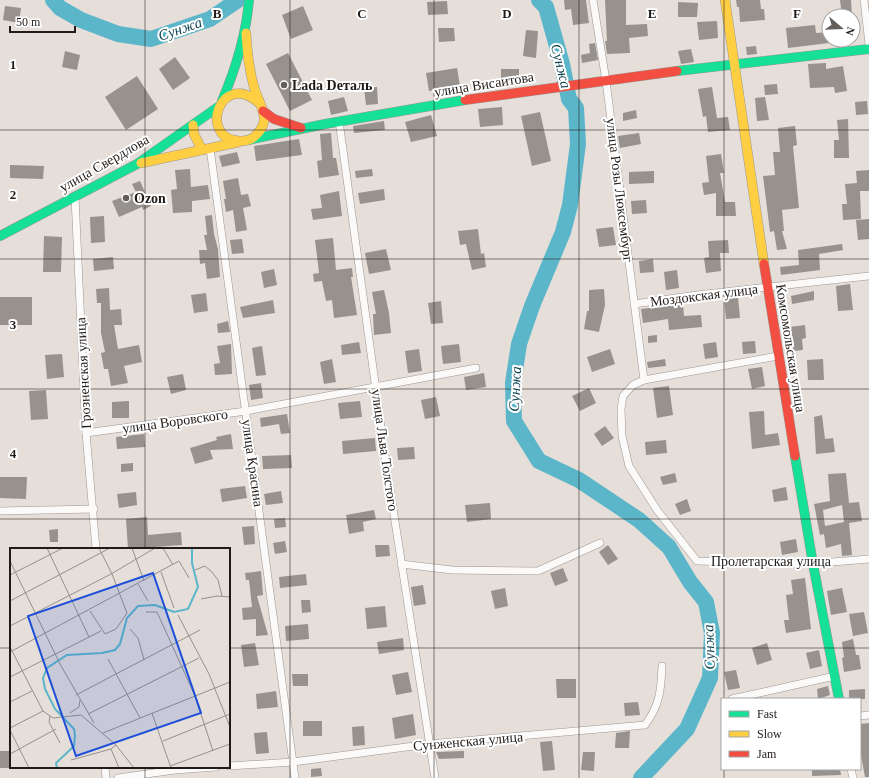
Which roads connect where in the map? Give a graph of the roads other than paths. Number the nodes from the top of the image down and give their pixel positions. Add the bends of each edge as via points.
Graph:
1 (249, 0) edge
2 (593, 0) edge
3 (726, 0) edge
4 (864, 0) edge
5 (246, 33) junction
6 (869, 44) edge
7 (869, 49) edge
8 (734, 65) junction
9 (606, 81) junction
10 (220, 104) junction
11 (262, 108) junction
12 (339, 121) junction
13 (192, 125) junction
14 (302, 129) junction
15 (245, 141) junction
16 (206, 149) junction
17 (137, 164) junction
18 (75, 197) junction
19 (0, 236) edge
20 (869, 276) edge
21 (768, 287) junction
22 (634, 304) junction
23 (778, 356) junction
24 (476, 368) dead end
25 (644, 380) junction
26 (376, 386) junction
27 (246, 411) junction
28 (86, 433) junction
29 (94, 509) junction
30 (0, 511) edge
31 (600, 543) dead end
32 (96, 548) edge
33 (869, 559) edge
34 (402, 564) junction
35 (813, 564) junction
36 (662, 666) dead end
37 (835, 676) junction
38 (736, 698) edge
39 (839, 698) edge
40 (429, 744) junction
41 (293, 762) junction
42 (230, 766) edge
43 (105, 768) edge
44 (202, 768) edge
45 (106, 778) edge
46 (118, 778) edge
47 (295, 778) edge
48 (435, 778) edge

1 - 5 street
2 - 9 street, улица Розы Люксембург
3 - 8 street, Комсомольская улица
4 - 6 street
5 - 10 street via 241,54
5 - 11 street via 249,72
7 - 8 street, улица Висаитова
8 - 9 street, улица Висаитова
8 - 21 street, Комсомольская улица
9 - 12 street, улица Висаитова
9 - 22 street, улица Розы Люксембург
10 - 11 street via 235,94 242,93 249,95
10 - 13 street, улица Свердлова
10 - 15 street via 216,114 218,128 227,138
11 - 14 street via 274,118
11 - 15 street via 264,118 259,132
12 - 14 street, улица Висаитова
12 - 26 street, улица Льва Толстого
13 - 16 street via 196,138
13 - 17 street, улица Свердлова
14 - 15 street, улица Висаитова
15 - 16 street, улица Висаитова
16 - 17 street, улица Висаитова
16 - 27 street, улица Красина
17 - 18 street, улица Свердлова
18 - 19 street, улица Свердлова
18 - 28 street, Грозненская улица
20 - 21 street, Моздокская улица
21 - 22 street, Моздокская улица
21 - 23 street, Комсомольская улица
22 - 25 street, улица Розы Люксембург
23 - 25 street
23 - 35 street, Комсомольская улица
24 - 26 street, улица Воровского
25 - 35 street, Пролетарская улица via 633,385 623,396 620,409 622,436 629,466 657,510 698,561
26 - 27 street, улица Воровского
26 - 34 street, улица Льва Толстого
27 - 28 street, улица Воровского
27 - 41 street, улица Красина
28 - 29 street, Грозненская улица
29 - 30 street
29 - 32 street, Грозненская улица
31 - 34 street via 538,570 452,570
33 - 35 street, Пролетарская улица
34 - 40 street, улица Льва Толстого
35 - 37 street, Комсомольская улица
36 - 40 street, Сунженская улица via 661,691 656,711 645,725
37 - 38 street
37 - 39 street, Комсомольская улица
40 - 41 street, Сунженская улица
40 - 48 street, улица Льва Толстого
41 - 42 street, Сунженская улица
41 - 47 street, улица Красина
43 - 45 street
44 - 46 street

